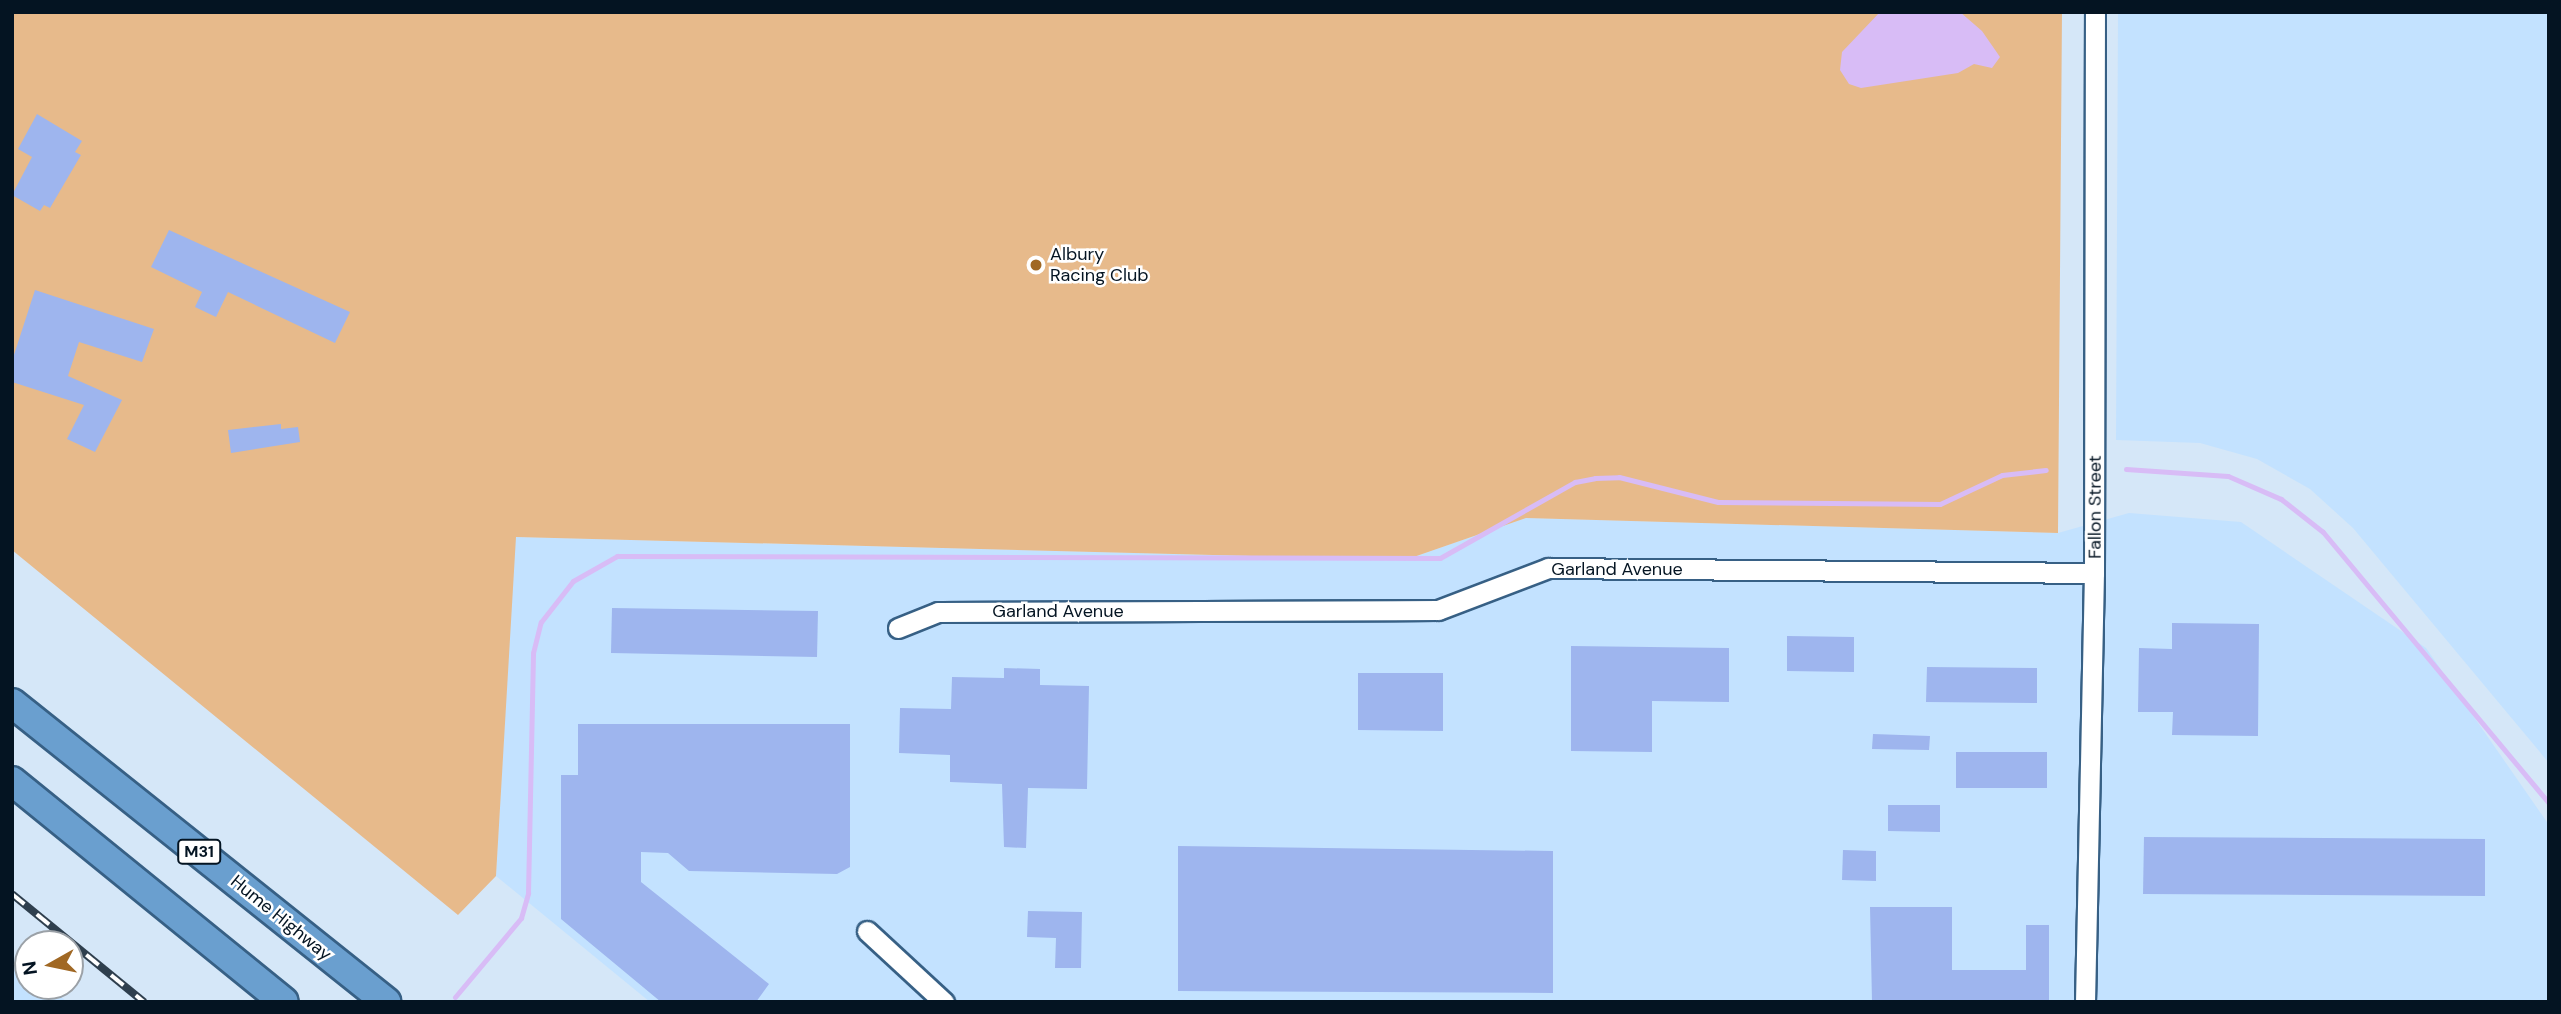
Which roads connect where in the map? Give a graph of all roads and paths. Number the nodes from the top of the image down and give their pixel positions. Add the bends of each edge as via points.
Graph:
1 (2095, 12) edge
2 (2094, 573) junction
3 (898, 628) dead end
4 (12, 703) edge
5 (12, 781) edge
6 (867, 931) dead end
7 (285, 1002) edge
8 (386, 1002) edge
9 (944, 1002) edge
10 (2085, 1002) edge

1 - 2 street, Fallon Street
2 - 3 street, Garland Avenue via 1548,568 1438,610 938,612
2 - 10 street, Fallon Street
4 - 8 highway, Hume Highway / M31
5 - 7 highway
6 - 9 street

